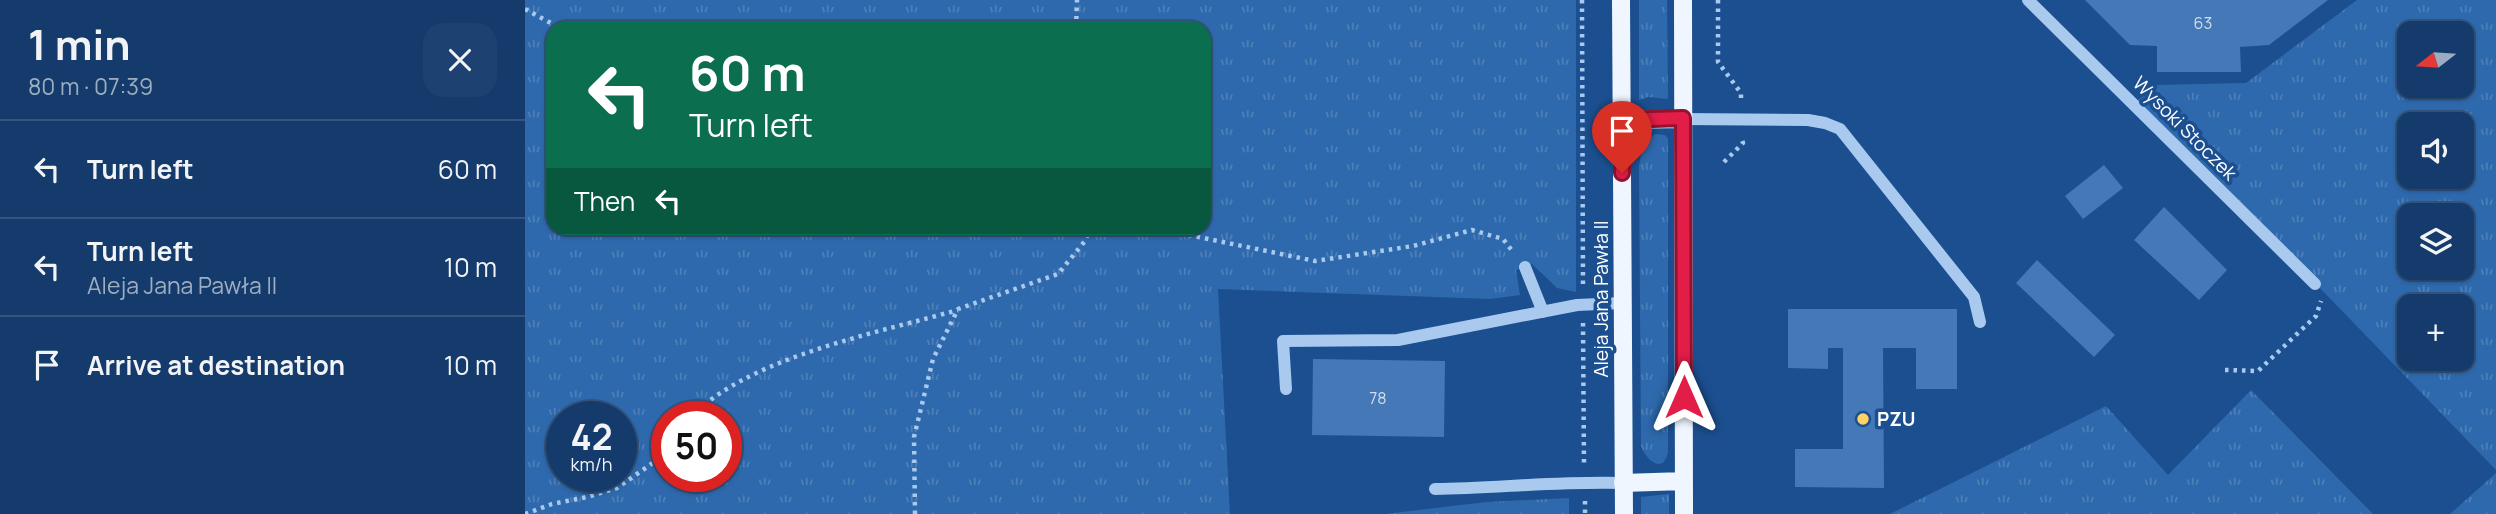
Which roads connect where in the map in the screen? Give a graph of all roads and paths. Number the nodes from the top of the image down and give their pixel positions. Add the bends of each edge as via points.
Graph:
1 (1077, 0) edge
2 (1582, 0) edge
3 (1621, 0) edge
4 (1683, 0) edge
5 (1718, 0) edge
6 (2028, 0) edge
7 (525, 9) edge
8 (547, 21) edge
9 (1076, 21) edge
10 (1683, 118) junction
11 (1622, 120) junction
12 (1742, 120) junction
13 (1724, 162) dead end
14 (1087, 235) edge
15 (1189, 235) edge
16 (1525, 267) joint
17 (2315, 284) joint
18 (1622, 303) junction
19 (1583, 305) junction
20 (958, 309) junction
21 (1543, 313) junction
22 (1980, 322) dead end
23 (2225, 370) dead end
24 (1286, 389) dead end
25 (710, 401) edge
26 (651, 464) edge
27 (1684, 481) junction
28 (1584, 482) junction
29 (1623, 483) junction
30 (1435, 489) dead end
31 (525, 514) edge
32 (915, 514) edge
33 (1585, 514) edge
34 (1623, 514) edge
35 (1684, 514) edge

1 - 9 path
2 - 19 path
3 - 11 main road, Aleja Jana Pawła II
4 - 10 main road
5 - 12 path via 1718,62 1741,93
6 - 17 street, Wysoki Stoczek
7 - 8 path
10 - 11 main road
10 - 12 street
10 - 27 main road
11 - 18 main road, Aleja Jana Pawła II
12 - 13 path via 1742,143
12 - 22 street via 1808,120 1840,130 1974,297
14 - 20 path via 1058,274
15 - 16 path via 1315,261 1413,246 1472,230 1503,239
16 - 21 street
17 - 23 path via 2321,302 2316,316 2268,362 2258,371
18 - 19 street
18 - 29 main road, Aleja Jana Pawła II
19 - 21 street
19 - 28 path
20 - 25 path via 806,354 761,371
20 - 32 path via 933,359 913,437
21 - 24 street via 1398,340 1283,341
26 - 31 path via 617,488
27 - 29 main road
27 - 35 main road
28 - 29 street
28 - 30 street
28 - 33 path
29 - 34 main road, Aleja Jana Pawła II

